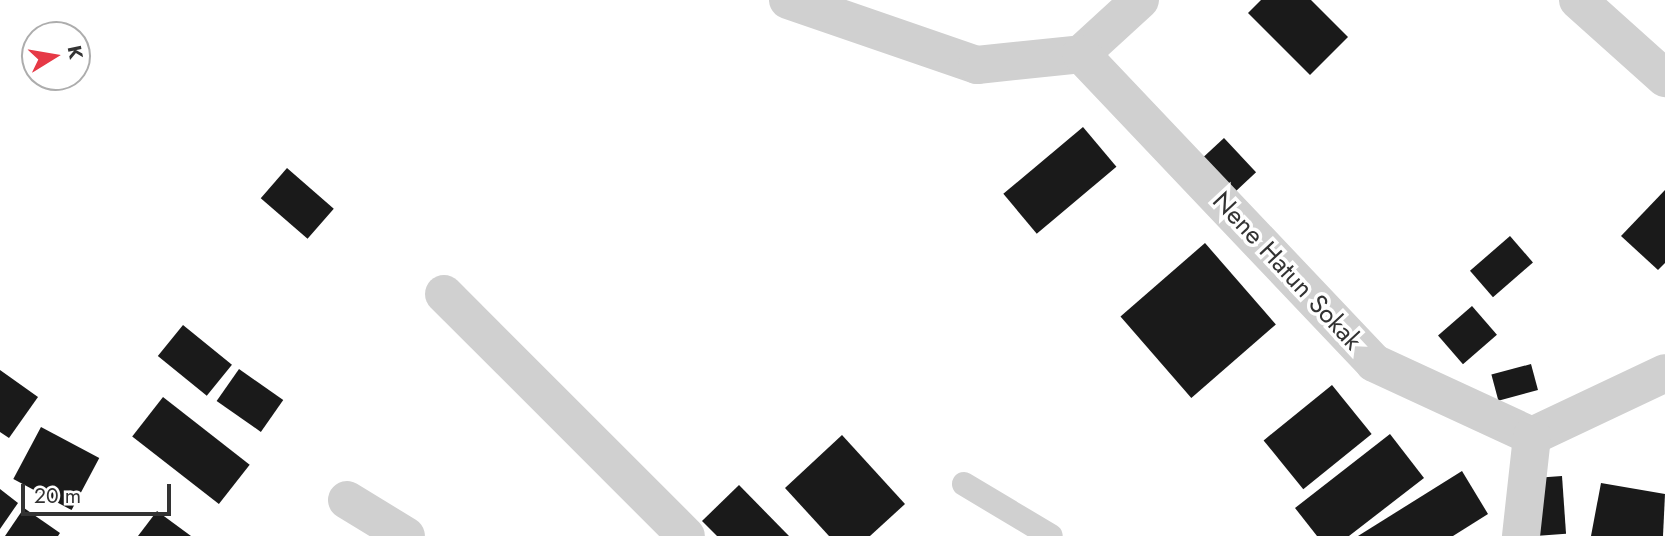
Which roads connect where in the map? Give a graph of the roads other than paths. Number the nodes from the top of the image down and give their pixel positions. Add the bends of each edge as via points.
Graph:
1 (788, 0) edge
2 (1140, 0) edge
3 (1578, 0) edge
4 (1081, 54) junction
5 (1665, 78) edge
6 (444, 294) dead end
7 (1665, 373) edge
8 (1532, 436) junction
9 (964, 484) dead end
10 (347, 500) dead end
11 (1514, 533) edge
12 (406, 536) edge
13 (686, 536) edge
14 (1051, 536) edge

1 - 4 street via 977,65
2 - 4 street
3 - 5 street
4 - 8 street, Nene Hatun Sokak via 1374,363
6 - 13 street
7 - 8 street
8 - 11 street
9 - 14 lane
10 - 12 street

